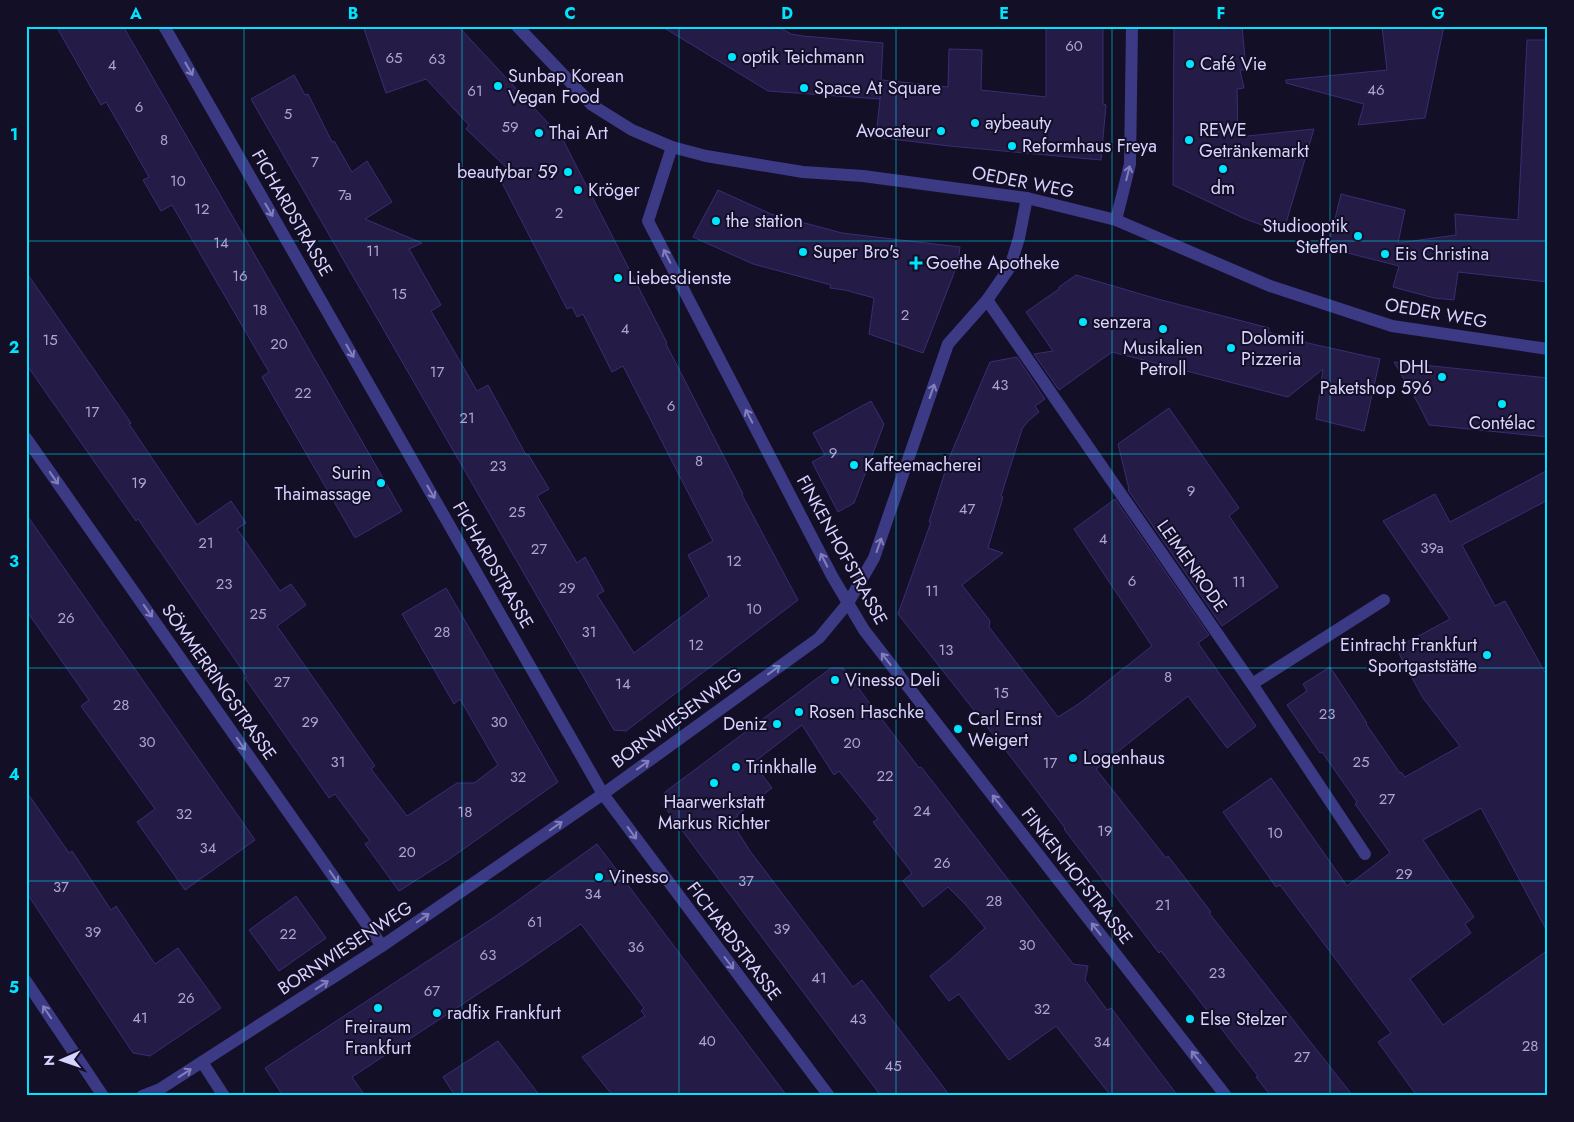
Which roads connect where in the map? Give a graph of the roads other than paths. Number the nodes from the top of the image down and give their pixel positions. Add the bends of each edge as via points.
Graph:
1 (164, 26) edge
2 (517, 26) edge
3 (1132, 26) edge
4 (672, 147) junction
5 (1027, 198) junction
6 (1116, 220) junction
7 (987, 300) junction
8 (1548, 349) edge
9 (26, 438) edge
10 (1384, 600) dead end
11 (848, 603) junction
12 (1252, 684) junction
13 (603, 794) junction
14 (1365, 854) dead end
15 (382, 946) junction
16 (26, 981) edge
17 (202, 1062) junction
18 (103, 1096) edge
19 (142, 1096) edge
20 (224, 1096) edge
21 (829, 1096) edge
22 (1226, 1096) edge

1 -> 13 street, FICHARDSTRASSE
2 - 4 street, OEDER WEG via 592,105 632,130
6 -> 3 street via 1130,164
4 - 5 street, OEDER WEG via 803,172 863,176
11 -> 4 street, FINKENHOFSTRASSE via 648,221
5 - 6 street, OEDER WEG
5 - 7 street, BORNWIESENWEG via 1010,267
6 - 8 street, OEDER WEG via 1270,286 1392,326
11 -> 7 street, BORNWIESENWEG via 874,558 948,344
7 - 12 street, LEIMENRODE
9 -> 15 street, SÖMMERRINGSTRASSE
10 - 12 street
13 -> 11 street, BORNWIESENWEG via 819,638
22 -> 11 street, FINKENHOFSTRASSE via 864,630
12 - 14 street, LEIMENRODE
15 -> 13 street, BORNWIESENWEG
13 -> 21 street, FICHARDSTRASSE
17 -> 15 street, BORNWIESENWEG
18 -> 16 street
19 -> 17 street, BORNWIESENWEG via 160,1090
17 - 20 street

